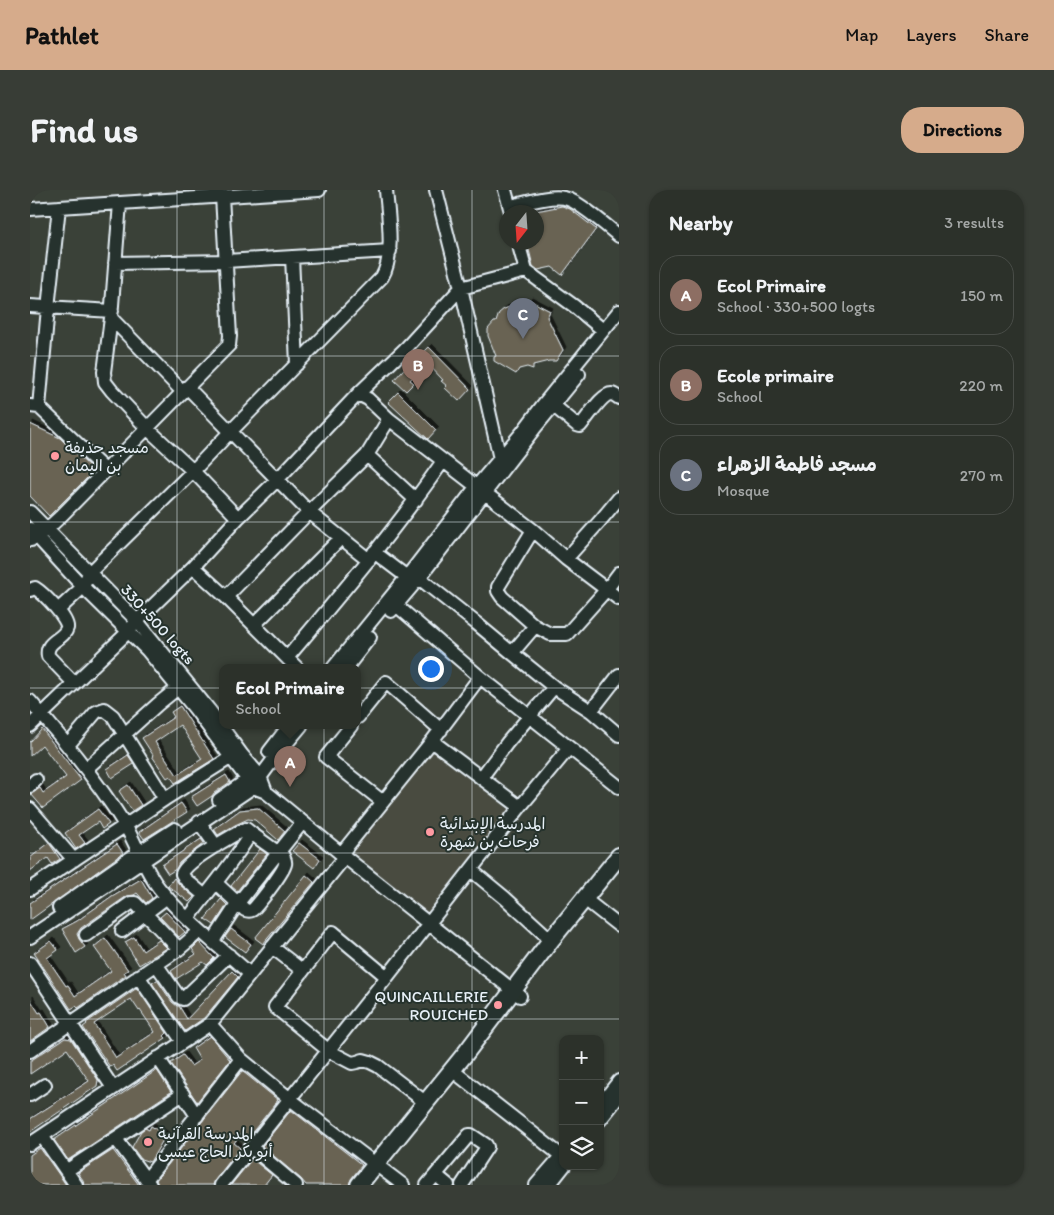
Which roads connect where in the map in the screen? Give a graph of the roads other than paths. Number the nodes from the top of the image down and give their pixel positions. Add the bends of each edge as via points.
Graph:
1 (319, 190) edge
2 (386, 190) edge
3 (436, 190) edge
4 (505, 190) edge
5 (222, 196) junction
6 (120, 203) junction
7 (510, 205) edge
8 (526, 205) edge
9 (59, 206) junction
10 (30, 209) edge
11 (619, 236) edge
12 (390, 250) junction
13 (520, 250) edge
14 (292, 257) junction
15 (226, 261) junction
16 (115, 263) junction
17 (526, 271) junction
18 (461, 288) junction
19 (30, 306) edge
20 (48, 308) junction
21 (619, 311) edge
22 (111, 315) junction
23 (619, 323) edge
24 (603, 330) junction
25 (297, 364) junction
26 (185, 389) junction
27 (358, 394) junction
28 (619, 398) edge
29 (34, 406) edge
30 (548, 408) junction
31 (389, 419) junction
32 (148, 428) junction
33 (230, 432) junction
34 (367, 455) junction
35 (500, 459) junction
36 (443, 461) junction
37 (106, 471) junction
38 (194, 471) junction
39 (277, 480) junction
40 (481, 490) junction
41 (619, 498) edge
42 (416, 500) junction
43 (30, 512) edge
44 (309, 512) junction
45 (238, 518) junction
46 (533, 530) junction
47 (35, 534) edge
48 (341, 538) junction
49 (372, 556) junction
50 (566, 559) junction
51 (192, 567) junction
52 (89, 573) junction
53 (619, 573) edge
54 (413, 578) junction
55 (83, 587) junction
56 (30, 590) edge
57 (607, 590) junction
58 (226, 597) junction
59 (619, 599) edge
60 (396, 605) junction
61 (58, 610) junction
62 (137, 621) junction
63 (254, 625) junction
64 (535, 626) junction
65 (128, 632) junction
66 (512, 653) junction
67 (287, 658) junction
68 (293, 664) edge
69 (337, 664) edge
70 (349, 664) edge
71 (619, 675) edge
72 (480, 677) junction
73 (74, 683) junction
74 (554, 687) junction
75 (173, 692) junction
76 (30, 701) edge
77 (591, 711) junction
78 (361, 713) edge
79 (42, 715) junction
80 (530, 717) junction
81 (219, 725) edge
82 (30, 726) edge
83 (222, 729) edge
84 (287, 729) edge
85 (298, 729) edge
86 (348, 729) edge
87 (441, 730) junction
88 (125, 734) junction
89 (619, 735) edge
90 (432, 741) junction
91 (68, 745) junction
92 (569, 748) junction
93 (230, 758) junction
94 (86, 768) junction
95 (254, 778) junction
96 (481, 778) junction
97 (619, 786) edge
98 (165, 799) junction
99 (383, 802) junction
100 (520, 807) junction
101 (30, 809) edge
102 (199, 822) junction
103 (302, 822) junction
104 (125, 825) junction
105 (251, 833) junction
106 (216, 846) junction
107 (277, 852) junction
108 (343, 855) junction
109 (619, 856) edge
110 (141, 857) junction
111 (74, 860) junction
112 (619, 868) edge
113 (471, 870) junction
114 (216, 882) junction
115 (30, 889) edge
116 (205, 896) junction
117 (167, 897) junction
118 (238, 903) junction
119 (591, 904) junction
120 (145, 913) junction
121 (188, 919) junction
122 (429, 924) junction
123 (619, 926) edge
124 (30, 927) edge
125 (122, 931) dead end
126 (200, 931) junction
127 (86, 935) dead end
128 (30, 937) edge
129 (213, 940) junction
130 (551, 940) junction
131 (272, 946) junction
132 (178, 949) junction
133 (229, 955) junction
134 (30, 964) edge
135 (156, 964) junction
136 (302, 971) junction
137 (250, 974) junction
138 (138, 976) junction
139 (387, 978) junction
140 (516, 993) junction
141 (70, 1023) junction
142 (210, 1024) junction
143 (183, 1042) junction
144 (30, 1051) edge
145 (329, 1051) junction
146 (158, 1058) junction
147 (241, 1059) junction
148 (457, 1074) junction
149 (619, 1081) edge
150 (45, 1084) dead end
151 (113, 1088) junction
152 (182, 1094) junction
153 (30, 1095) edge
154 (619, 1096) edge
155 (290, 1099) junction
156 (604, 1100) edge
157 (425, 1102) junction
158 (604, 1115) edge
159 (197, 1116) junction
160 (42, 1136) junction
161 (116, 1139) junction
162 (30, 1144) edge
163 (251, 1148) junction
164 (559, 1155) edge
165 (559, 1162) edge
166 (559, 1165) edge
167 (378, 1167) junction
168 (66, 1171) junction
169 (432, 1180) edge
170 (149, 1182) edge
171 (76, 1185) edge
172 (222, 1185) edge
173 (296, 1185) edge
174 (359, 1185) edge
175 (368, 1185) edge
176 (403, 1185) edge
177 (448, 1185) edge
178 (462, 1185) edge
179 (536, 1185) edge
180 (548, 1185) edge

1 - 5 street
2 - 12 street
3 - 18 street
4 - 7 street
5 - 6 street
5 - 15 street
6 - 9 street
6 - 16 street
8 - 11 street via 555,197 566,198
9 - 10 street
9 - 20 street
12 - 14 street
12 - 25 street via 382,277
13 - 17 street
14 - 15 street
14 - 25 street
15 - 16 street
15 - 26 street via 230,341
16 - 22 street
17 - 18 street
17 - 24 street
18 - 27 street
18 - 35 street
19 - 20 street
20 - 22 street
20 - 29 street
21 - 24 street
22 - 26 street
22 - 32 street via 105,382
23 - 30 street
24 - 30 street
25 - 33 street
26 - 32 street
26 - 33 street
27 - 31 street
27 - 39 street
28 - 30 street via 609,394 602,399 580,426
29 - 37 street
30 - 35 street
30 - 40 street
31 - 34 street
31 - 36 street
32 - 37 street
32 - 38 street
33 - 38 street
33 - 39 street
34 - 42 street
34 - 44 street
35 - 40 street
36 - 40 street
36 - 42 street
37 - 47 street via 60,517
38 - 45 street
38 - 52 street
39 - 44 street
39 - 45 street
40 - 46 street
40 - 54 street
41 - 50 street
42 - 49 street
43 - 47 street, 330+500 logts
44 - 48 street
44 - 58 street
45 - 51 street
46 - 50 street
46 - 64 street via 498,591
47 - 52 street, 330+500 logts
47 - 55 street
48 - 49 street
48 - 63 street
49 - 54 street
49 - 67 street
50 - 57 street
51 - 58 street
51 - 62 street
52 - 55 street
52 - 62 street, 330+500 logts
53 - 57 street
54 - 60 street
54 - 66 street via 476,622
54 - 69 street
55 - 61 street
55 - 65 street
56 - 61 street via 37,589
57 - 59 street
57 - 64 street via 567,634 550,634
58 - 63 street
60 - 70 street
60 - 72 street
61 - 73 street via 67,626 49,646 47,653
62 - 65 street
62 - 81 street, 330+500 logts
63 - 67 street
64 - 66 street
65 - 73 street
65 - 75 street via 147,650
66 - 74 street
67 - 68 street
71 - 77 street
72 - 80 street
72 - 87 street
73 - 79 street
74 - 77 street
74 - 80 street
75 - 88 street
75 - 93 street
76 - 79 street
77 - 89 street
78 - 87 street via 386,682
79 - 82 street
79 - 91 street
80 - 92 street
80 - 96 street
83 - 95 street, 330+500 logts
84 - 95 street
85 - 95 street
86 - 99 street via 326,758
87 - 90 street
88 - 91 street via 112,716 101,709
88 - 94 street
88 - 98 street
90 - 96 street
90 - 99 street
91 - 94 street
92 - 97 street
92 - 100 street
93 - 95 street
93 - 98 street
94 - 104 street
95 - 102 street
95 - 103 street, 330+500 logts
95 - 110 street
96 - 100 street
98 - 104 street
99 - 108 street
100 - 113 street
101 - 111 street
102 - 106 street
102 - 110 street
103 - 107 street
103 - 108 street
104 - 110 street
104 - 111 street
105 - 106 street via 246,829
105 - 107 street
105 - 114 street
106 - 116 street via 182,874
107 - 118 street
108 - 122 street
108 - 131 street
109 - 130 main road
110 - 117 street
110 - 124 street
110 - 128 street
111 - 115 street
112 - 119 main road
113 - 122 street
113 - 130 street
114 - 116 street
114 - 118 street
116 - 121 street
117 - 120 street
117 - 121 street
118 - 129 street
119 - 123 street
119 - 140 main road
120 - 125 street
120 - 127 street via 131,903
120 - 132 street
121 - 126 street
122 - 139 street
122 - 140 street
126 - 129 street
126 - 132 street
129 - 133 street
130 - 140 main road
131 - 136 street
131 - 137 street
132 - 135 street
133 - 135 street via 183,999
133 - 137 street
134 - 141 street
135 - 138 street
136 - 139 street via 333,932
136 - 145 street via 275,1007
137 - 142 street
138 - 141 street
138 - 143 street
139 - 145 street
140 - 148 main road
140 - 157 main road
141 - 144 street
141 - 151 street
142 - 143 street
142 - 147 street
143 - 146 street
145 - 155 street
145 - 157 street via 352,1062 363,1060 378,1066
146 - 151 street
146 - 152 street
147 - 155 street
147 - 159 street
148 - 164 street
148 - 167 main road
149 - 156 street
150 - 153 street
151 - 160 street
152 - 159 street
152 - 161 street
154 - 158 street
155 - 163 street
155 - 167 street
157 - 167 main road
159 - 170 street
160 - 162 street
160 - 168 street
161 - 168 street
161 - 170 street
163 - 172 street
163 - 173 street
165 - 179 street
166 - 180 street
167 - 174 main road
167 - 175 main road
167 - 176 street
168 - 171 street
169 - 177 street
169 - 178 street via 471,1135 487,1147

